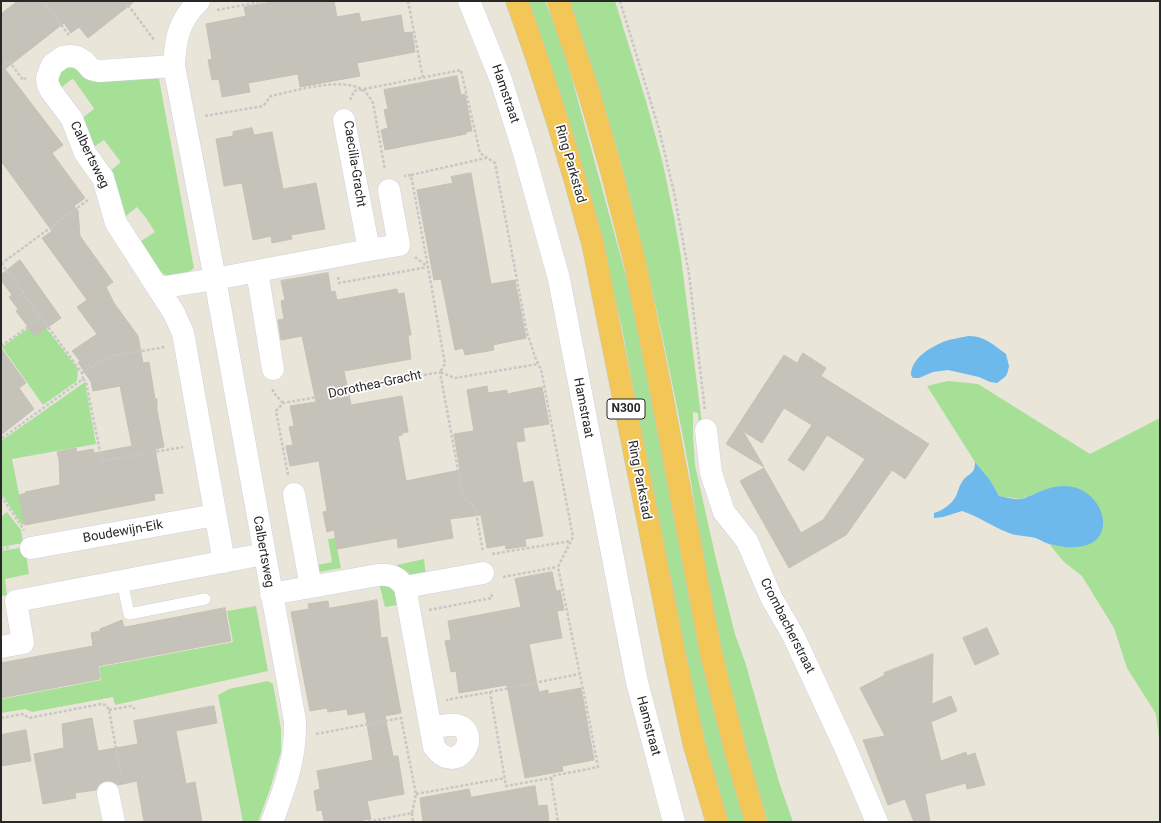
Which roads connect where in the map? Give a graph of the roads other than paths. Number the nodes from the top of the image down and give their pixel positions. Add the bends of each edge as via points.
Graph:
1 (469, 1) edge
2 (517, 1) edge
3 (558, 1) edge
4 (206, 6) edge
5 (174, 66) junction
6 (344, 120) road end
7 (389, 190) dead end
8 (369, 250) junction
9 (257, 271) junction
10 (214, 279) junction
11 (159, 288) junction
12 (273, 369) dead end
13 (706, 430) road end
14 (294, 494) road end
15 (215, 515) junction
16 (28, 541) road end
17 (264, 554) junction
18 (224, 562) junction
19 (489, 569) road end
20 (122, 580) junction
21 (311, 587) junction
22 (404, 587) junction
23 (271, 594) junction
24 (205, 599) dead end
25 (1, 647) edge
26 (431, 728) dead end
27 (108, 793) road end
28 (114, 822) edge
29 (272, 822) edge
30 (674, 822) edge
31 (718, 822) edge
32 (756, 822) edge
33 (877, 822) edge

1 - 30 street, Hamstraat via 501,80 559,279 636,682
2 - 31 highway, Ring Parkstad / N300 via 554,106 593,245 676,661 694,744
3 - 32 highway, N300 via 590,96 635,264 710,653
4 - 5 street, Calbertsweg via 186,16 179,29
5 - 10 street, Calbertsweg
5 - 11 street, Calbertsweg via 99,71 91,69 84,61 63,57 52,65 47,78 51,92 72,119 85,153 103,178 116,223
6 - 8 street, Caecilia-Gracht
7 - 8 street via 399,245
8 - 9 street
9 - 10 street
9 - 12 street
10 - 11 street
10 - 17 street, Calbertsweg
11 - 15 street, Calbertsweg via 183,333
13 - 33 street, Crombacherstraat via 711,473 724,512 747,542 768,590 793,635
14 - 21 street
15 - 16 street, Boudewijn-Eik
15 - 18 street, Calbertsweg
17 - 18 street
17 - 23 street, Calbertsweg
18 - 20 street
19 - 22 street
20 - 24 lane via 129,614
20 - 25 street via 16,601 23,643
21 - 22 street via 388,574 394,576
21 - 23 street
22 - 26 street
23 - 29 street, Calbertsweg via 295,737 294,754 286,784
27 - 28 street

